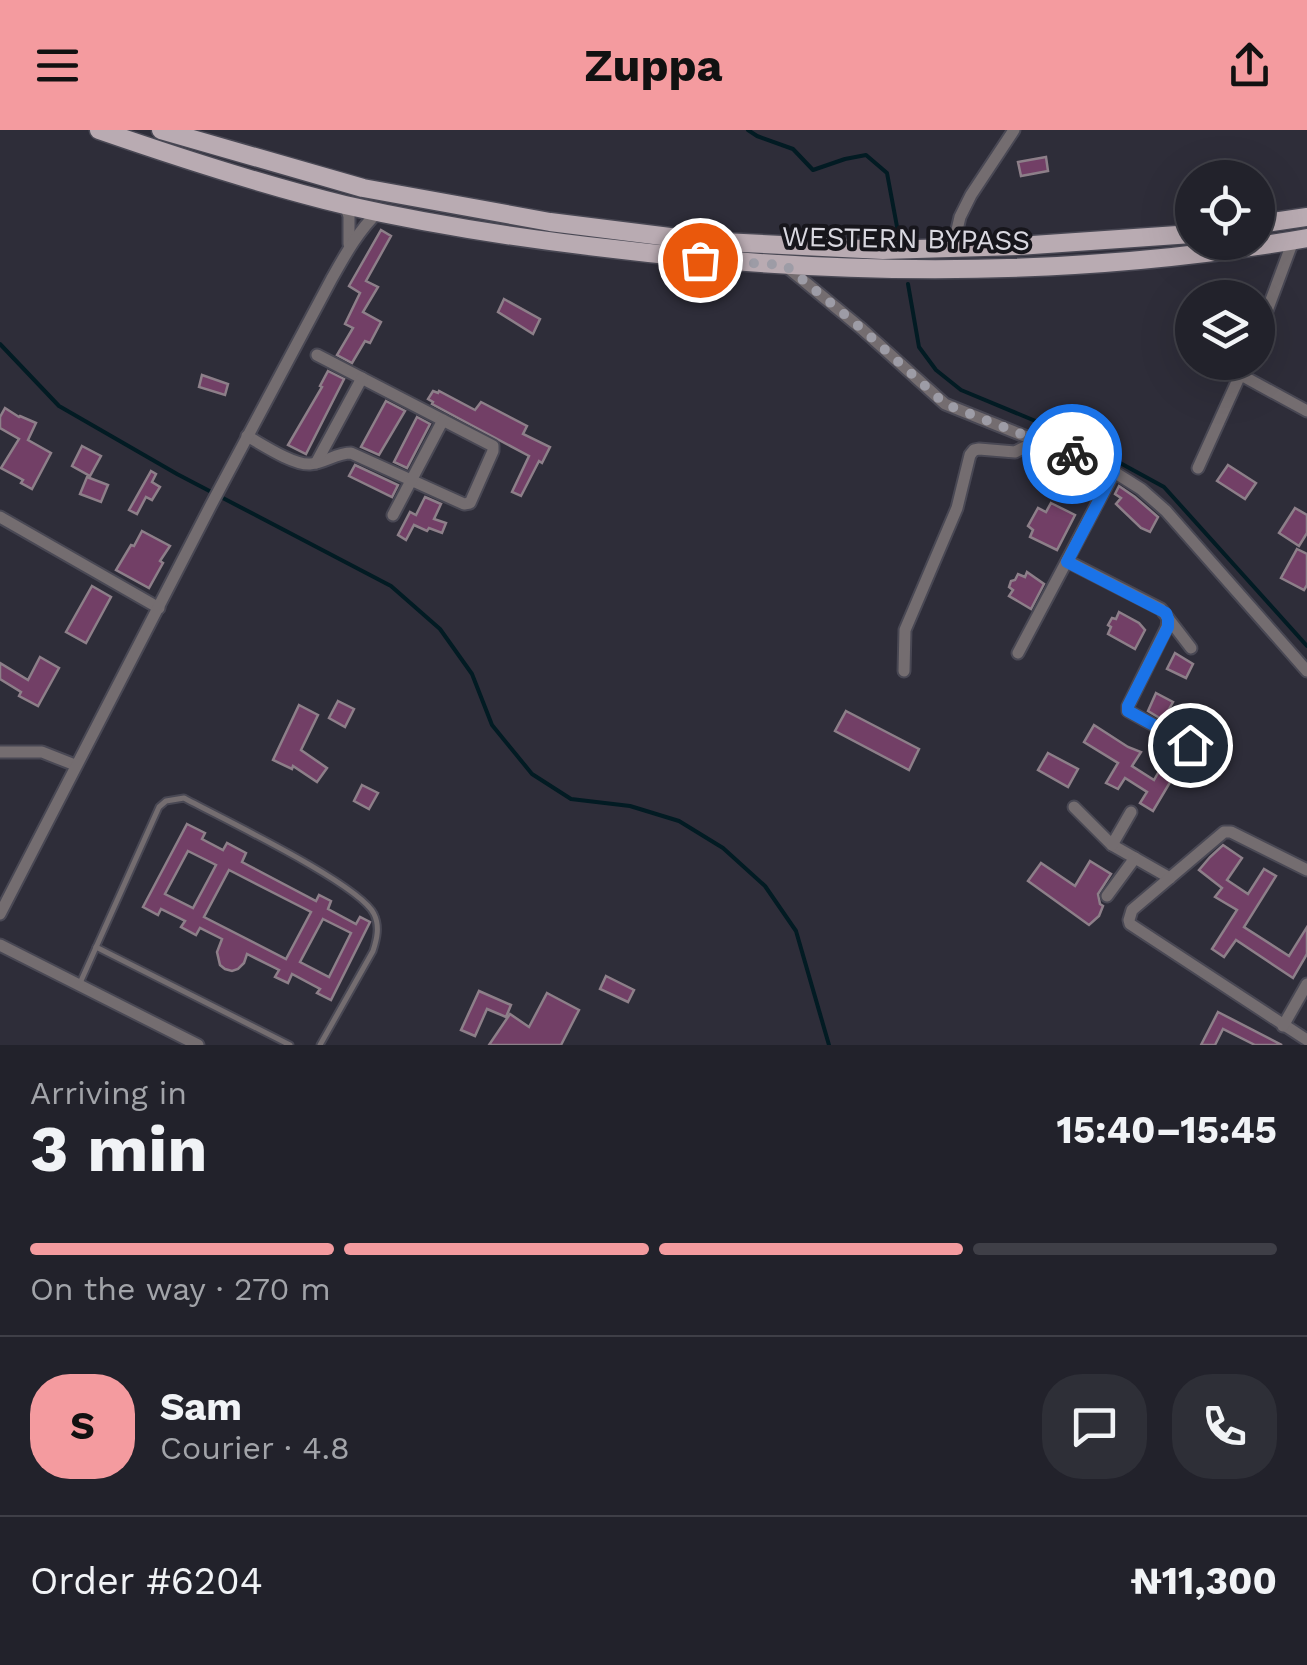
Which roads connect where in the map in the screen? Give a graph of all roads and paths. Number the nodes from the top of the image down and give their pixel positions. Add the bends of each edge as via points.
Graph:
1 (99, 130) edge
2 (161, 130) edge
3 (1014, 130) edge
4 (345, 204) junction
5 (379, 211) junction
6 (1307, 217) edge
7 (1275, 222) edge
8 (1175, 236) edge
9 (1300, 239) edge
10 (349, 248) junction
11 (953, 248) junction
12 (785, 265) junction
13 (1275, 296) edge
14 (317, 355) dead end
15 (362, 378) junction
16 (1239, 380) edge
17 (1260, 380) edge
18 (1307, 411) edge
19 (443, 420) junction
20 (247, 436) junction
21 (1037, 441) junction
22 (316, 463) junction
23 (1198, 468) dead end
24 (1114, 472) junction
25 (411, 479) junction
26 (393, 515) dead end
27 (0, 516) edge
28 (1067, 562) junction
29 (159, 608) junction
30 (1168, 619) junction
31 (1191, 648) dead end
32 (1018, 653) dead end
33 (904, 671) dead end
34 (1307, 671) edge
35 (1190, 745) dead end
36 (0, 752) edge
37 (75, 765) junction
38 (1074, 807) dead end
39 (1131, 812) dead end
40 (1112, 845) junction
41 (1134, 858) junction
42 (1307, 870) edge
43 (1170, 878) junction
44 (1108, 896) dead end
45 (0, 914) edge
46 (0, 945) edge
47 (96, 946) junction
48 (1307, 984) edge
49 (80, 985) junction
50 (1283, 1026) junction
51 (1307, 1040) edge
52 (198, 1045) edge
53 (290, 1045) edge
54 (320, 1045) edge

1 - 4 main road, WESTERN BYPASS
2 - 11 main road, WESTERN BYPASS via 362,188 550,222 702,241
3 - 11 street via 960,217
4 - 5 main road, WESTERN BYPASS
4 - 10 street
5 - 10 street
5 - 12 main road, WESTERN BYPASS via 547,242
6 - 7 main road
8 - 11 main road, WESTERN BYPASS
9 - 12 main road, WESTERN BYPASS via 1020,268
9 - 13 street
10 - 20 street
12 - 21 street via 945,404
14 - 15 street
15 - 19 street
15 - 22 street
16 - 23 street
17 - 18 street
19 - 25 street
19 - 25 street via 493,446 472,500 464,504
20 - 22 street via 300,464
20 - 29 street
21 - 24 street
21 - 33 street via 1015,452 978,448 970,454 958,508 906,630
22 - 25 street via 344,452
24 - 28 street
24 - 34 street via 1166,511
25 - 26 street
27 - 29 street
28 - 30 street
28 - 32 street
29 - 37 street
30 - 31 street
30 - 35 street via 1128,711
36 - 37 street via 42,752
37 - 45 street
38 - 40 street
39 - 40 street
40 - 41 street
41 - 43 street
41 - 44 street
42 - 43 street via 1228,831
43 - 50 street via 1132,910 1130,924
46 - 49 street
47 - 49 lane
47 - 53 lane
47 - 54 lane via 159,807 184,798 346,888 375,915 373,951
48 - 50 street
49 - 52 street
50 - 51 street

